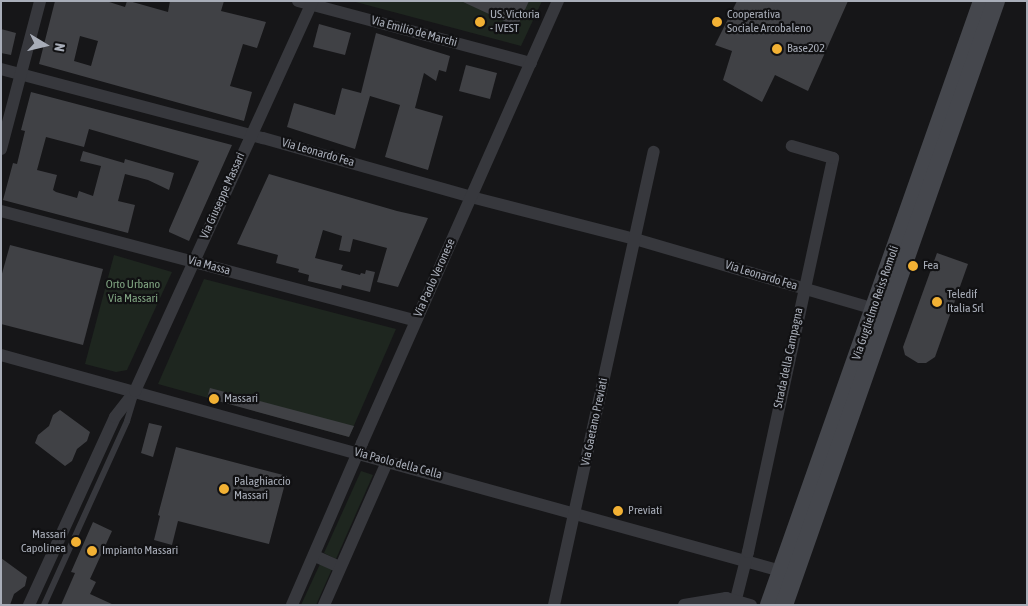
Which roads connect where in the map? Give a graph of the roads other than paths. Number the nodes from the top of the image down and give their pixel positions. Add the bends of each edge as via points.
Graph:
1 (40, 1) edge
2 (298, 1) edge
3 (558, 1) edge
4 (982, 1) edge
5 (996, 1) edge
6 (312, 3) edge
7 (531, 62) junction
8 (1, 68) edge
9 (21, 74) junction
10 (251, 134) junction
11 (792, 146) dead end
12 (1, 149) edge
13 (654, 152) dead end
14 (471, 197) junction
15 (1, 211) edge
16 (635, 239) junction
17 (193, 262) junction
18 (804, 289) junction
19 (880, 311) junction
20 (416, 321) junction
21 (1, 355) edge
22 (135, 391) junction
23 (357, 453) junction
24 (387, 462) junction
25 (576, 513) junction
26 (315, 556) junction
27 (746, 560) junction
28 (340, 567) junction
29 (788, 573) junction
30 (736, 599) junction
31 (29, 605) edge
32 (44, 605) edge
33 (292, 605) edge
34 (324, 605) edge
35 (554, 605) edge
36 (684, 605) edge
37 (751, 605) edge
38 (769, 605) edge
39 (784, 605) edge

1 - 9 street
2 - 6 street, Via Emilio de Marchi
3 - 7 street, Via Paolo Veronese
4 - 19 main road, Via Guglielmo Reiss Romoli
5 - 19 main road, Via Guglielmo Reiss Romoli
6 - 7 street, Via Emilio de Marchi
6 - 10 street, Via Giuseppe Massari
7 - 14 street, Via Paolo Veronese
8 - 9 street, Via Leonardo Fea
9 - 10 street, Via Leonardo Fea
9 - 12 street
10 - 14 street, Via Leonardo Fea
10 - 17 street, Via Giuseppe Massari
11 - 18 street, Strada della Campagna via 833,158
13 - 16 street
14 - 16 street, Via Leonardo Fea
14 - 20 street, Via Paolo Veronese
15 - 17 street, Via Massa
16 - 18 street, Via Leonardo Fea
16 - 25 street, Via Gaetano Previati
17 - 20 street, Via Massa
17 - 22 street, Via Giuseppe Massari
18 - 19 street, Via Leonardo Fea
18 - 27 street, Strada della Campagna
19 - 29 main road, Via Guglielmo Reiss Romoli
20 - 23 street, Via Paolo Veronese
21 - 22 street, Via Paolo della Cella
22 - 23 street, Via Paolo della Cella
22 - 31 street, Via Giuseppe Massari via 115,417
22 - 32 lane, Via Giuseppe Massari via 130,416
23 - 24 street, Via Paolo della Cella
23 - 26 street, Via Paolo Veronese
24 - 25 street, Via Paolo della Cella
24 - 28 street
25 - 27 street, Via Paolo della Cella
25 - 35 street, Via Gaetano Previati
26 - 28 street
26 - 33 street, Via Paolo Veronese
27 - 29 street, Via Paolo della Cella
27 - 30 street, Strada della Campagna
28 - 34 street
29 - 38 main road, Via Guglielmo Reiss Romoli
29 - 39 main road, Via Guglielmo Reiss Romoli
30 - 36 street
30 - 37 street

